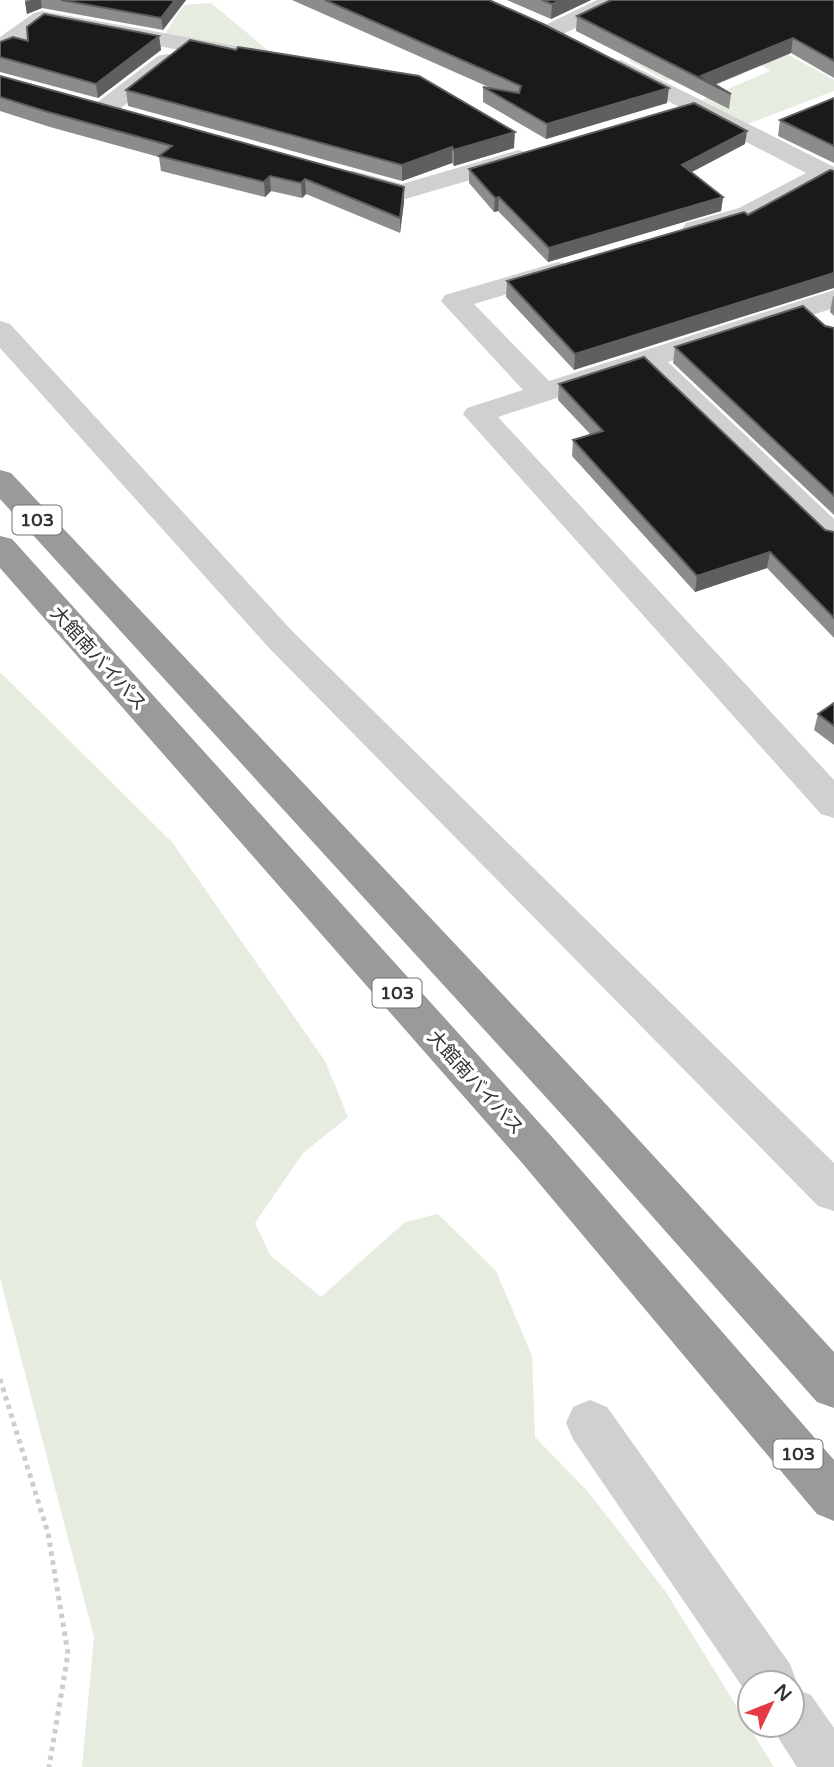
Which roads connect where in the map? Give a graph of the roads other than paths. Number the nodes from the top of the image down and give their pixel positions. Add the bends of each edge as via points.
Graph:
1 (617, 0) edge
2 (528, 20) edge
3 (551, 31) junction
4 (575, 43) edge
5 (188, 44) junction
6 (0, 48) edge
7 (599, 56) edge
8 (265, 58) edge
9 (78, 102) edge
10 (695, 106) junction
11 (104, 109) junction
12 (130, 116) edge
13 (657, 117) edge
14 (782, 121) edge
15 (748, 135) junction
16 (519, 137) dead end
17 (324, 170) edge
18 (830, 175) edge
19 (669, 237) edge
20 (589, 261) edge
21 (821, 311) edge
22 (0, 330) edge
23 (648, 359) junction
24 (543, 393) junction
25 (0, 467) edge
26 (0, 480) edge
27 (834, 537) edge
28 (0, 549) edge
29 (74, 560) junction
30 (834, 804) edge
31 (834, 1192) edge
32 (828, 1378) edge
33 (762, 1410) junction
34 (590, 1423) dead end
35 (834, 1497) edge
36 (834, 1512) edge
37 (761, 1669) edge
38 (806, 1734) edge
39 (829, 1767) edge

1 - 3 street
2 - 3 street
3 - 4 street
5 - 6 street via 42,18
5 - 8 street
5 - 11 street
7 - 10 street
9 - 11 street
10 - 13 street
10 - 15 street
11 - 12 street
14 - 15 street
15 - 18 street
16 - 17 street via 543,151 402,192
18 - 19 street via 749,214
20 - 24 street via 455,301
21 - 23 street
22 - 31 street via 282,641
23 - 24 street
23 - 27 street
24 - 30 street via 478,414
25 - 29 highway
26 - 29 highway, 103
28 - 33 highway, 大館南バイパス / 103 via 538,1151
29 - 32 highway, 103
33 - 35 highway, 大館南バイパス / 103
33 - 36 highway
34 - 37 street
38 - 39 street

